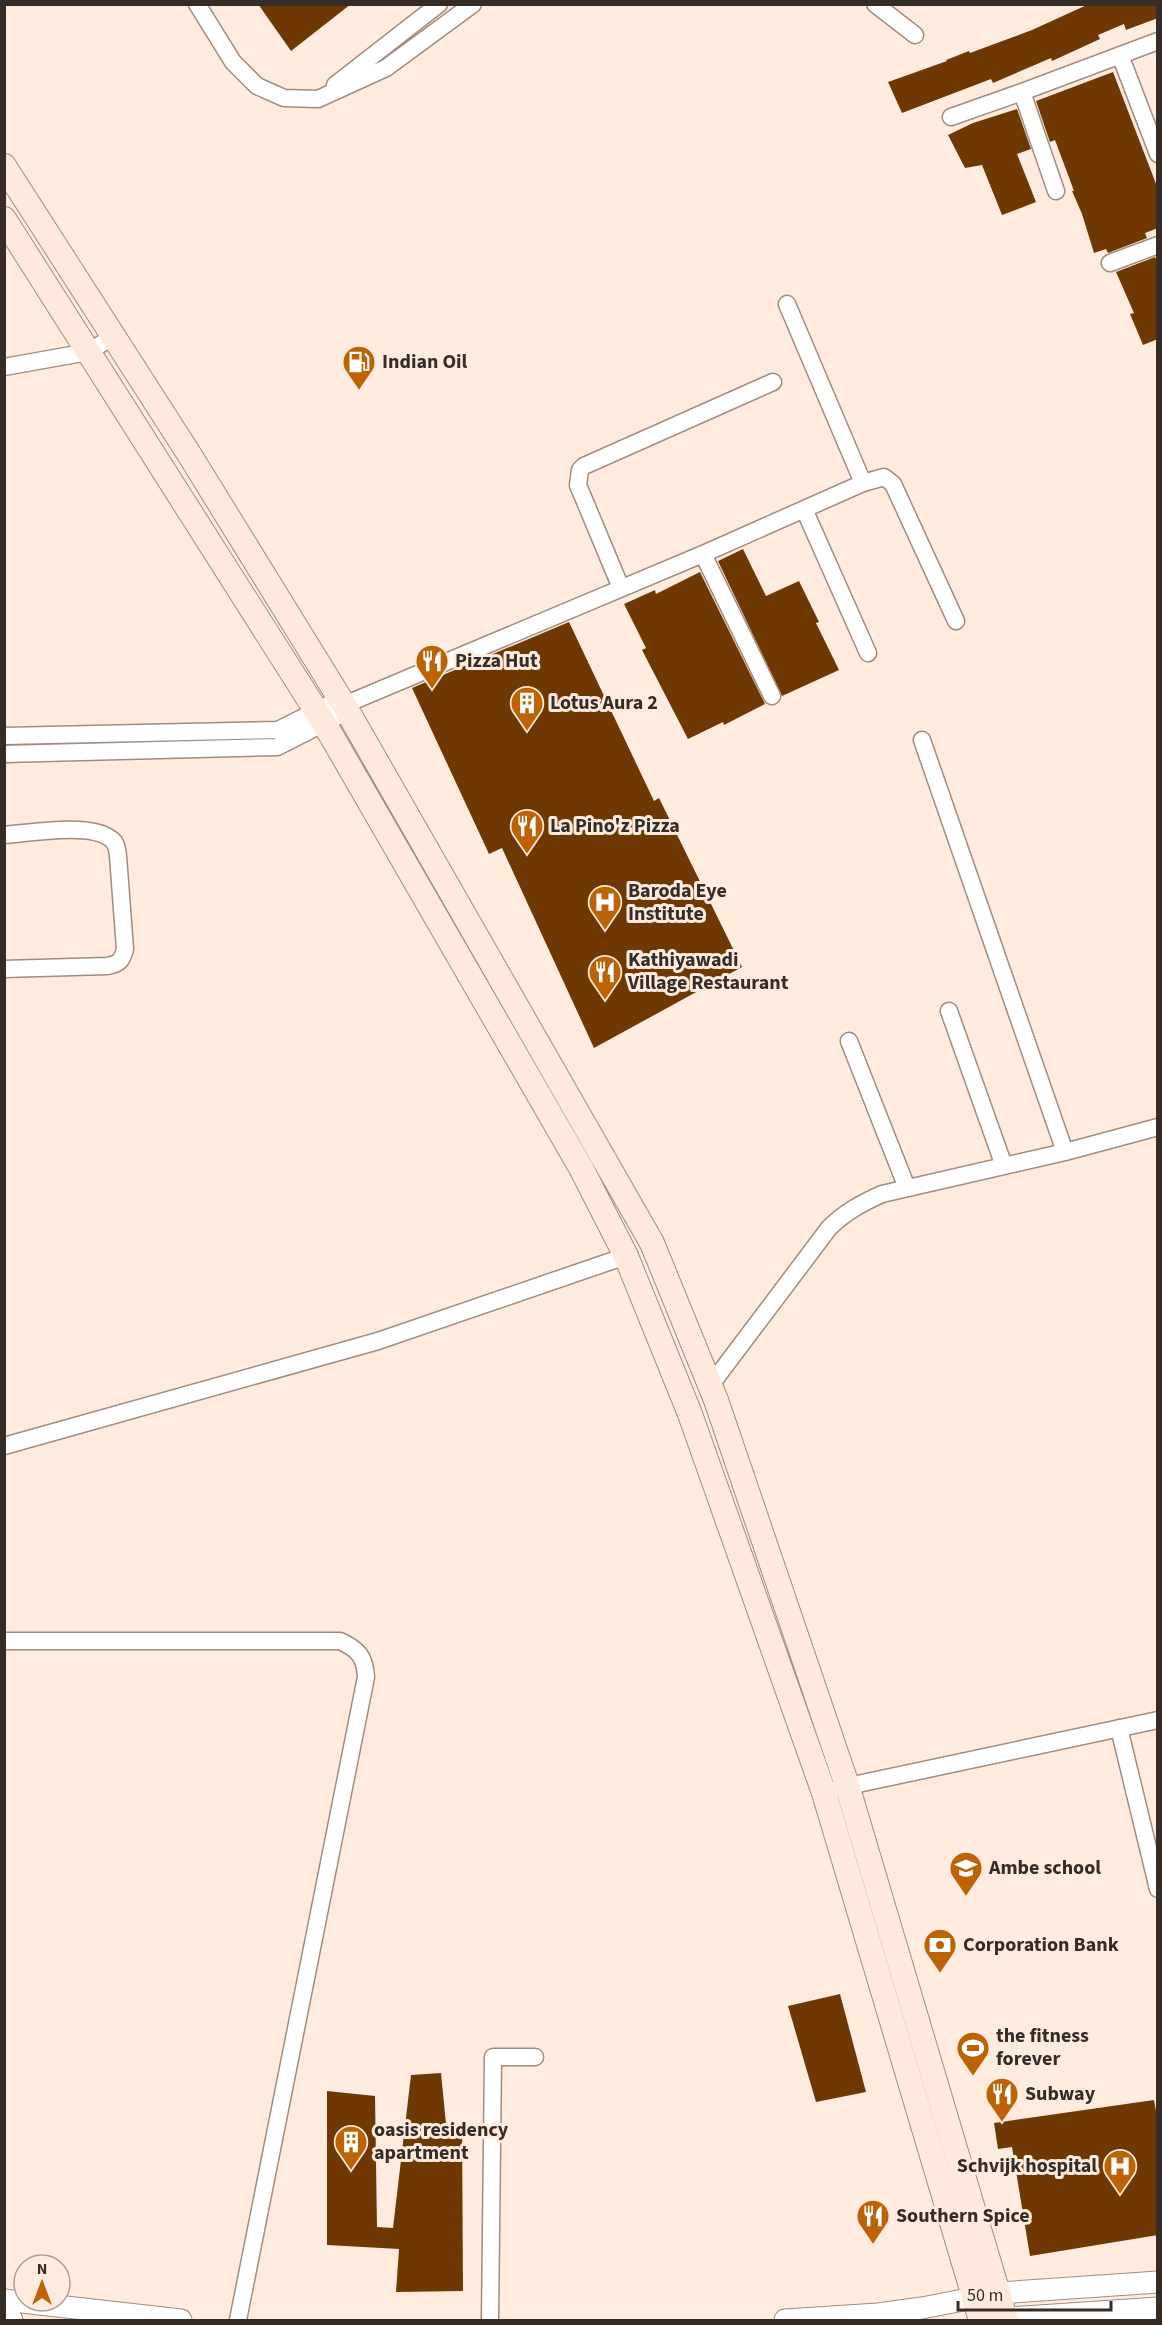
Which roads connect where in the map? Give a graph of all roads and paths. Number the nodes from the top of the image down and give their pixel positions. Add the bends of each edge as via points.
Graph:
1 (197, 4) edge
2 (438, 4) edge
3 (473, 4) edge
4 (875, 4) edge
5 (915, 35) dead end
6 (1158, 41) edge
7 (1120, 55) junction
8 (1022, 92) junction
9 (318, 99) junction
10 (951, 117) dead end
11 (1158, 154) edge
12 (4, 166) edge
13 (1056, 191) dead end
14 (4, 219) edge
15 (1158, 245) edge
16 (1110, 262) dead end
17 (787, 304) dead end
18 (114, 336) junction
19 (88, 352) junction
20 (4, 367) edge
21 (773, 382) dead end
22 (863, 483) junction
23 (804, 509) junction
24 (702, 554) junction
25 (621, 588) junction
26 (956, 621) dead end
27 (868, 653) dead end
28 (771, 696) dead end
29 (344, 705) junction
30 (320, 717) junction
31 (4, 736) edge
32 (922, 740) dead end
33 (4, 754) edge
34 (4, 835) edge
35 (4, 969) edge
36 (949, 1011) dead end
37 (849, 1041) dead end
38 (1158, 1126) edge
39 (1065, 1152) junction
40 (1004, 1166) junction
41 (907, 1188) junction
42 (626, 1256) junction
43 (710, 1386) junction
44 (4, 1446) edge
45 (4, 1641) edge
46 (1158, 1720) edge
47 (1119, 1728) junction
48 (847, 1785) junction
49 (824, 1793) junction
50 (1149, 1820) edge
51 (1158, 1889) edge
52 (535, 2056) dead end
53 (1158, 2282) edge
54 (999, 2293) junction
55 (4, 2300) edge
56 (1158, 2308) edge
57 (978, 2315) edge
58 (1006, 2319) edge
59 (4, 2320) edge
60 (12, 2320) edge
61 (181, 2320) edge
62 (238, 2320) edge
63 (490, 2320) edge
64 (785, 2320) edge

1 - 9 street via 233,62 257,86 284,98
2 - 9 street
3 - 9 street via 386,68
4 - 5 street
6 - 7 street
7 - 8 street
7 - 11 street
8 - 10 street
8 - 13 street
12 - 18 main road
14 - 19 main road
15 - 16 street
17 - 22 street
18 - 19 street
18 - 29 main road
19 - 20 street
19 - 30 main road
21 - 25 street via 580,470 578,485
22 - 23 street
22 - 26 street via 884,477 893,484
23 - 24 street
23 - 27 street
24 - 25 street
24 - 28 street
25 - 29 street
29 - 30 street
29 - 43 main road via 652,1243
30 - 31 street via 278,730
30 - 33 street via 277,747
30 - 42 main road via 580,1168
32 - 39 street
34 - 35 street via 87,830 112,839 117,847 125,948 118,964 107,966
36 - 40 street
37 - 41 street
38 - 39 street
39 - 40 street
40 - 41 street
41 - 43 street via 861,1204 829,1228
42 - 44 street via 378,1341
42 - 49 main road via 690,1414
43 - 48 main road
45 - 62 street via 339,1641 362,1655 366,1677
46 - 47 street
47 - 48 street
47 - 50 street
48 - 49 street
48 - 54 main road
49 - 57 main road
50 - 51 street
52 - 63 street via 493,2057
53 - 54 street
54 - 57 street
54 - 58 main road
55 - 61 street
56 - 58 street
57 - 58 street
57 - 64 street via 878,2314
59 - 60 street

